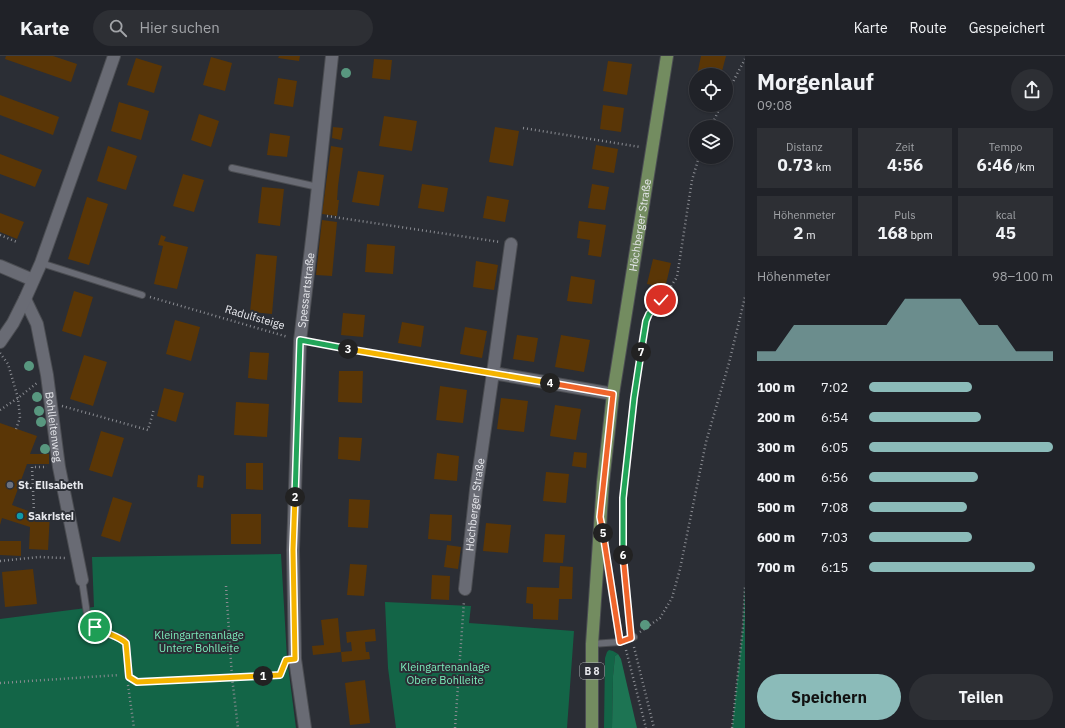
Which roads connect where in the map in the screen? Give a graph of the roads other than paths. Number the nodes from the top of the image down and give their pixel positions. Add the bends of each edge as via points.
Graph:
1 (114, 56) edge
2 (332, 56) edge
3 (667, 56) edge
4 (232, 168) dead end
5 (318, 187) junction
6 (510, 244) road end
7 (40, 263) junction
8 (0, 266) edge
9 (33, 280) junction
10 (142, 295) road end
11 (25, 299) junction
12 (0, 342) edge
13 (493, 373) junction
14 (613, 394) junction
15 (600, 517) junction
16 (82, 580) joint
17 (465, 589) road end
18 (633, 637) road end
19 (620, 642) junction
20 (592, 644) junction
21 (129, 677) road end
22 (305, 728) edge
23 (592, 728) edge

1 - 7 street
2 - 5 street, Spessartstraße
3 - 14 main road, Höchberger Straße / B 8
4 - 5 lane
5 - 22 street, Spessartstraße via 300,340 293,550 295,659
6 - 13 street, Höchberger Straße
7 - 9 street
7 - 10 lane
8 - 9 street
9 - 11 street
11 - 12 street
11 - 16 street, Bohlleitenweg via 38,324 60,467
13 - 14 street
13 - 17 street, Höchberger Straße
14 - 15 main road, Höchberger Straße / B 8
15 - 19 lane
15 - 20 main road, Höchberger Straße / B 8
16 - 21 lane via 88,621 102,632 123,639 126,643
18 - 19 lane
19 - 20 lane
20 - 23 main road, Höchberger Straße / B 8

